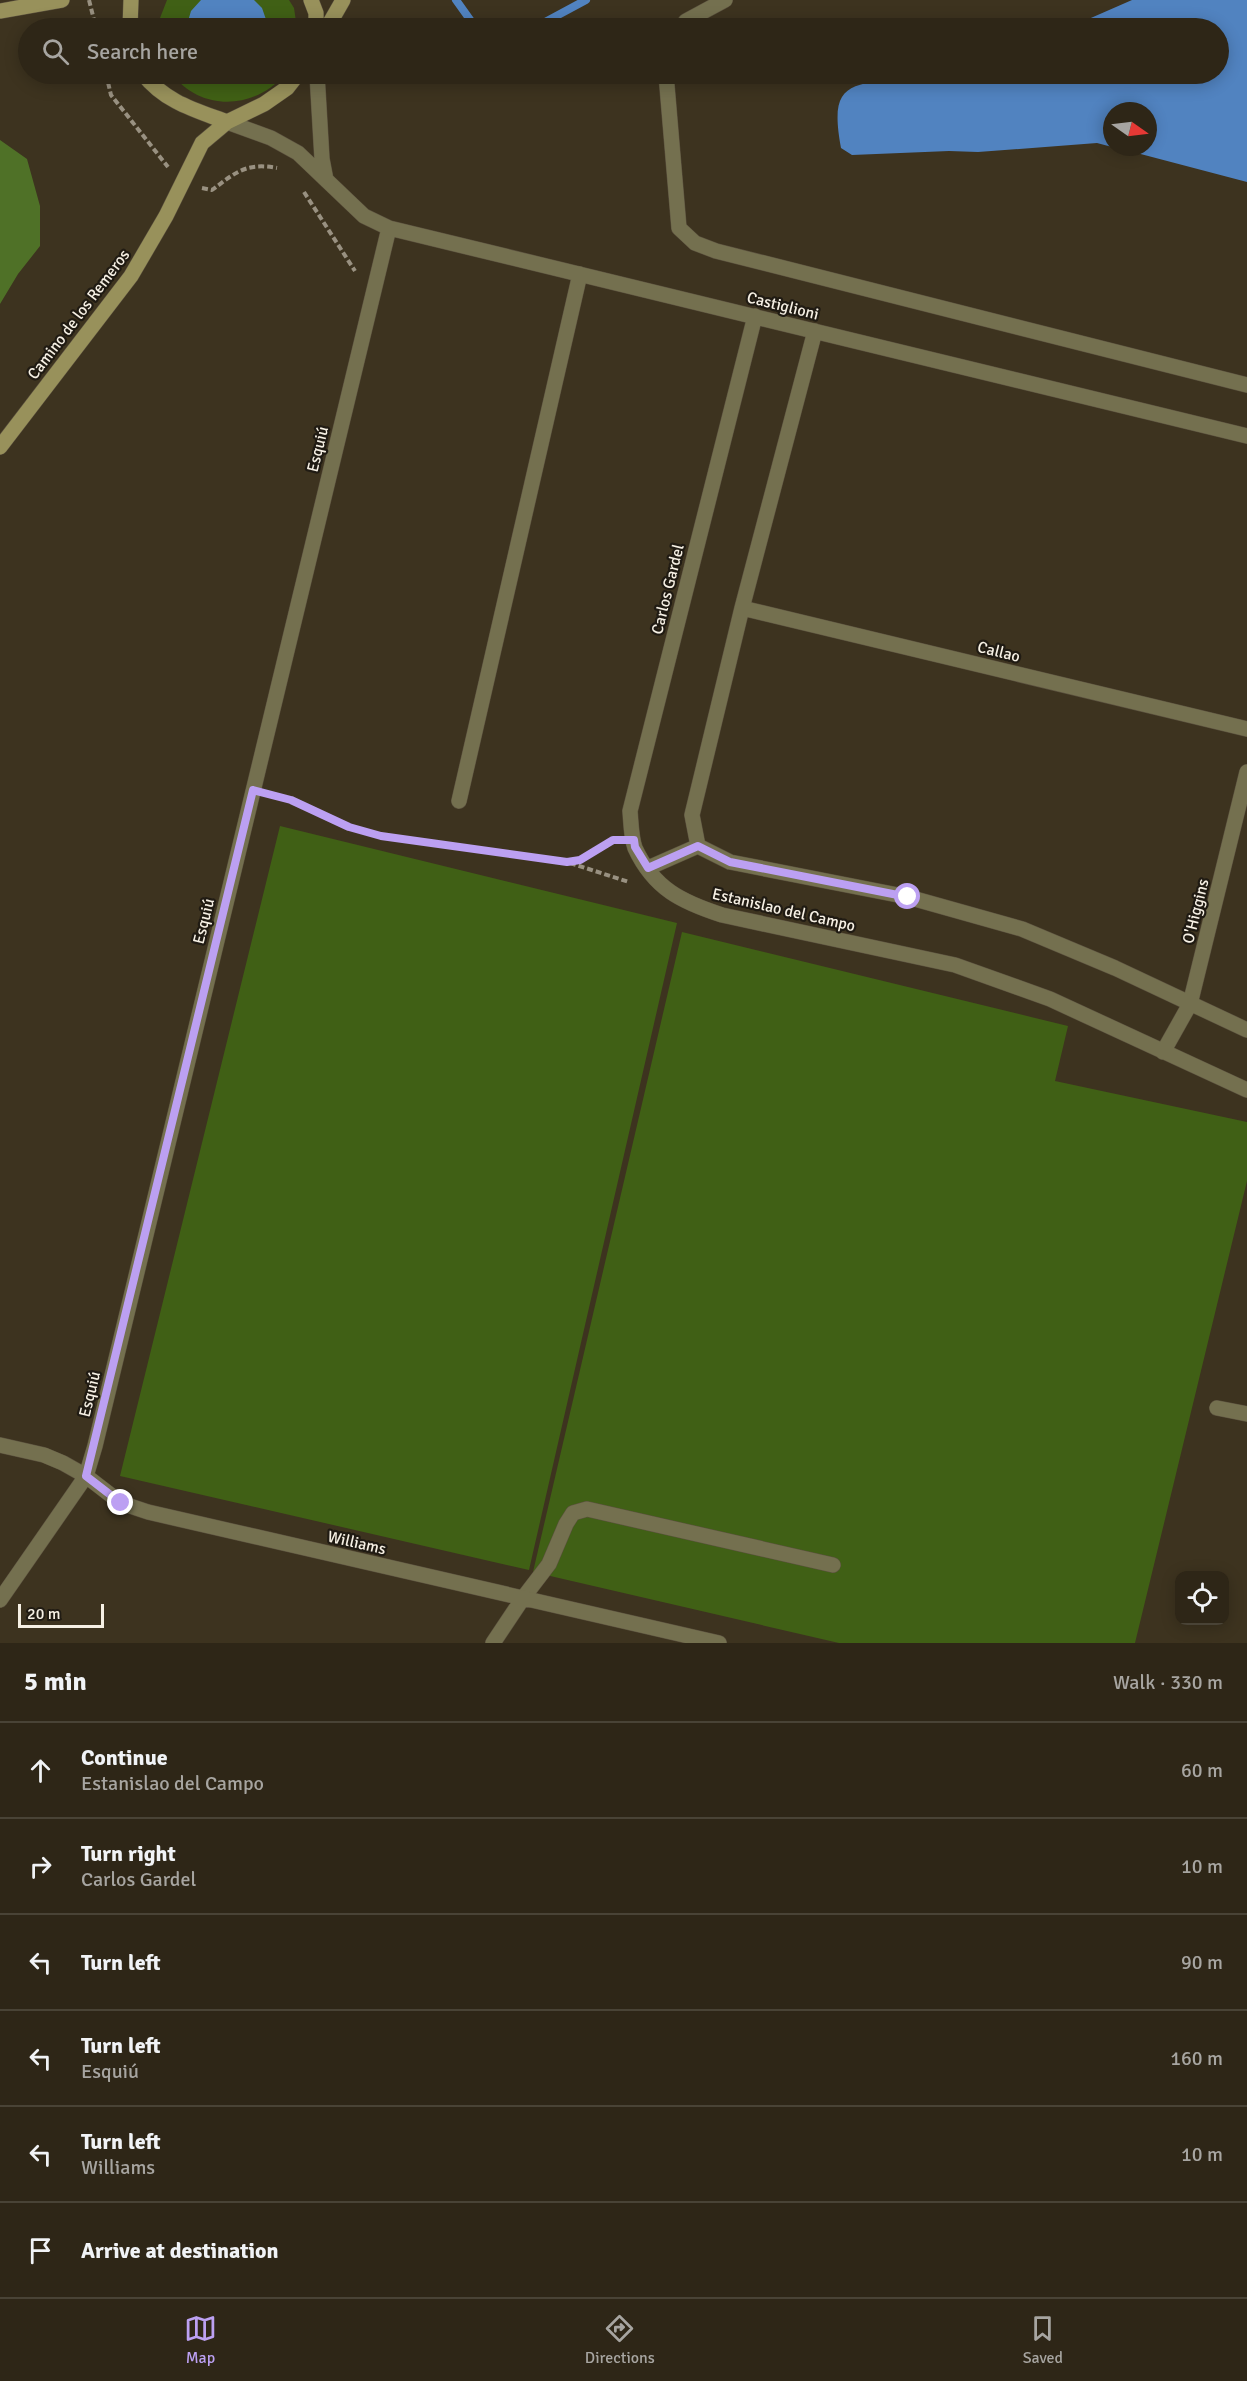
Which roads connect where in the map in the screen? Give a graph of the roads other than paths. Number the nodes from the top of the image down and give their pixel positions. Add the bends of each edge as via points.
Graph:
1 (62, 0) edge
2 (131, 0) edge
3 (311, 0) edge
4 (343, 0) edge
5 (725, 0) edge
6 (0, 11) edge
7 (130, 18) edge
8 (316, 18) edge
9 (333, 18) edge
10 (692, 18) edge
11 (151, 84) edge
12 (290, 84) edge
13 (318, 84) edge
14 (667, 84) edge
15 (227, 122) junction
16 (326, 180) junction
17 (389, 228) junction
18 (580, 274) junction
19 (755, 316) junction
20 (815, 331) junction
21 (1247, 385) edge
22 (1247, 436) edge
23 (0, 447) edge
24 (742, 608) junction
25 (1247, 729) edge
26 (1247, 772) edge
27 (459, 801) dead end
28 (698, 846) junction
29 (648, 868) junction
30 (1190, 1004) junction
31 (1247, 1030) edge
32 (1163, 1052) junction
33 (1247, 1090) edge
34 (1217, 1408) dead end
35 (1247, 1414) edge
36 (0, 1445) edge
37 (86, 1476) junction
38 (833, 1565) dead end
39 (523, 1598) junction
40 (0, 1600) edge
41 (493, 1643) edge
42 (718, 1643) edge

1 - 6 main road
2 - 7 main road
3 - 8 main road
4 - 9 main road
5 - 10 street
11 - 15 main road via 178,104
12 - 15 main road, Camino de los Remeros via 264,104
13 - 16 street
14 - 21 street via 679,228 695,243
15 - 16 street, Castiglioni via 298,153
15 - 23 main road, Camino de los Remeros via 202,142 131,276
16 - 17 street, Castiglioni via 364,216
17 - 18 street, Castiglioni
17 - 37 street, Esquiú
18 - 19 street, Castiglioni
18 - 27 street
19 - 20 street, Castiglioni
19 - 29 street, Carlos Gardel via 630,810 635,847
20 - 22 street, Castiglioni
20 - 24 street
24 - 25 street, Callao
24 - 28 street via 692,815
26 - 30 street, O'Higgins
28 - 29 street
28 - 30 street, Estanislao del Campo via 730,862 908,897 1022,929
29 - 32 street, Estanislao del Campo via 658,883 687,903 722,915 955,965 1050,999
30 - 31 street, Estanislao del Campo
30 - 32 street, O'Higgins
32 - 33 street, Estanislao del Campo
34 - 35 street
36 - 37 street, Williams via 44,1455
37 - 39 street, Williams via 121,1503 148,1512
37 - 40 street, Esquiú
38 - 39 street via 587,1509 573,1513 549,1564
39 - 41 street
39 - 42 street, Williams

